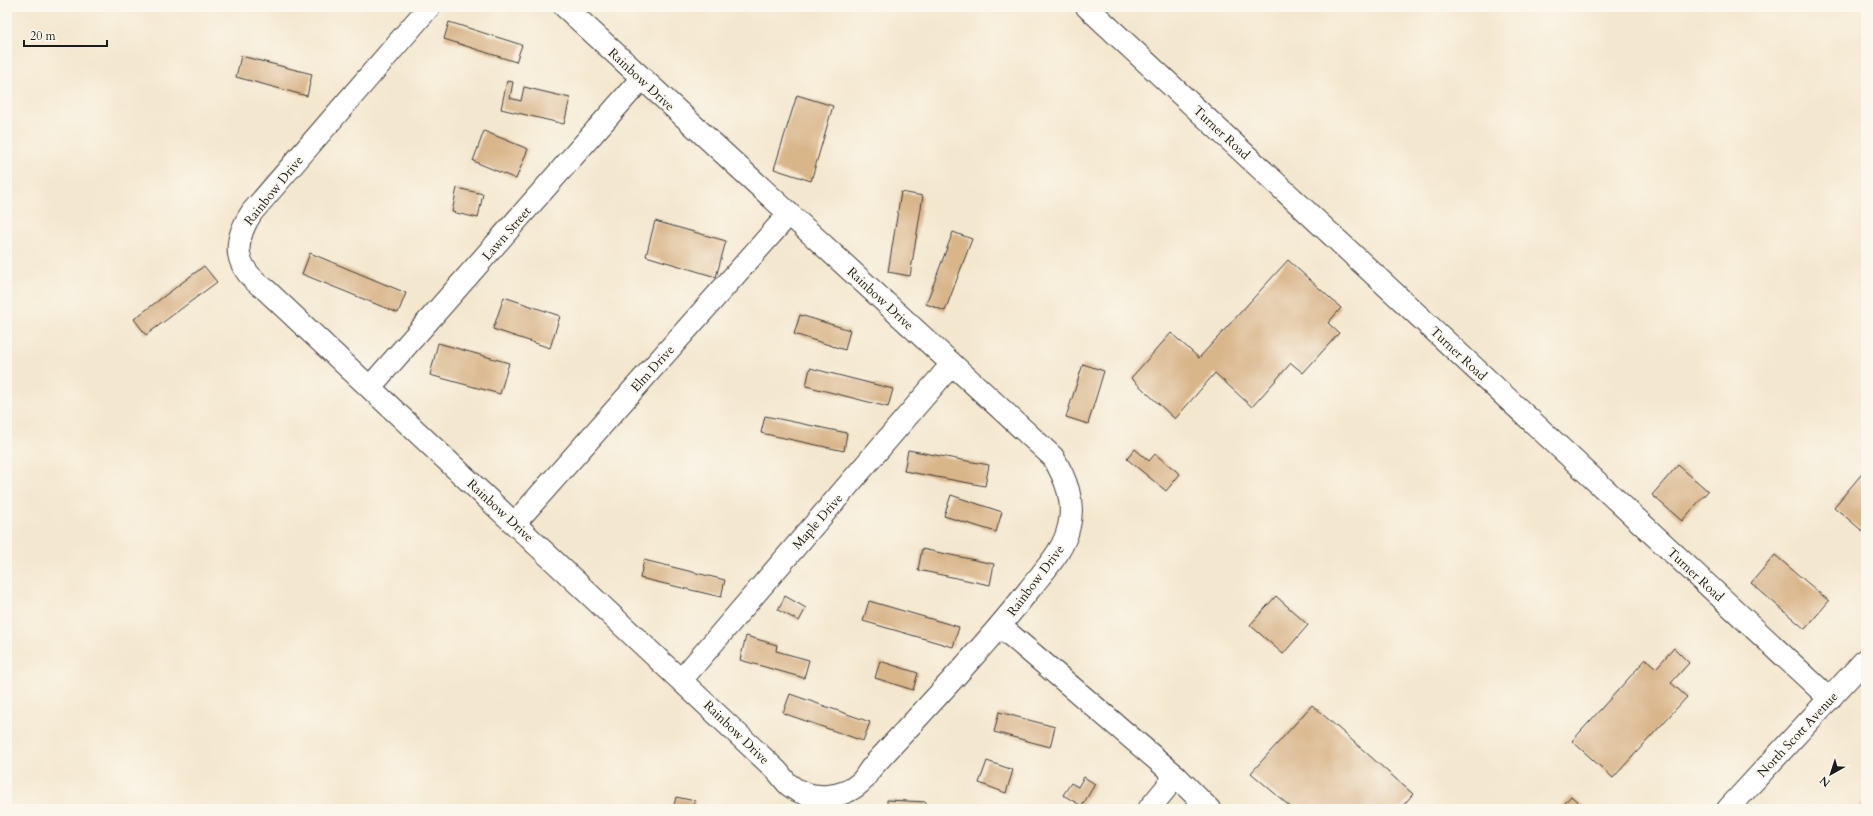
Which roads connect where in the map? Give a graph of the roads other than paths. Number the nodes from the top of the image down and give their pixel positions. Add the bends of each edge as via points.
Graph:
1 (429, 7) edge
2 (565, 7) edge
3 (1087, 7) edge
4 (642, 78) junction
5 (789, 214) junction
6 (952, 364) junction
7 (370, 387) junction
8 (516, 523) junction
9 (1000, 626) junction
10 (1866, 659) edge
11 (682, 680) junction
12 (1830, 699) junction
13 (1176, 776) junction
14 (1149, 809) edge
15 (1210, 809) edge
16 (1728, 809) edge

1 - 7 street, Rainbow Drive via 252,212 242,227 238,246 241,263 251,279
2 - 4 street, Rainbow Drive
3 - 12 street, Turner Road
4 - 5 street, Rainbow Drive
4 - 7 street, Lawn Street
5 - 6 street, Rainbow Drive
5 - 8 street, Elm Drive
6 - 9 street, Rainbow Drive via 1053,457 1066,478 1071,501 1070,526 1062,548
6 - 11 street, Maple Drive
7 - 8 street, Rainbow Drive
8 - 11 street, Rainbow Drive
9 - 11 street, Rainbow Drive via 860,783 841,794 824,797 807,794 789,784
9 - 13 street, Rainbow Drive
10 - 12 street, North Scott Avenue
12 - 16 street, North Scott Avenue
13 - 14 street
13 - 15 street, Rainbow Drive

